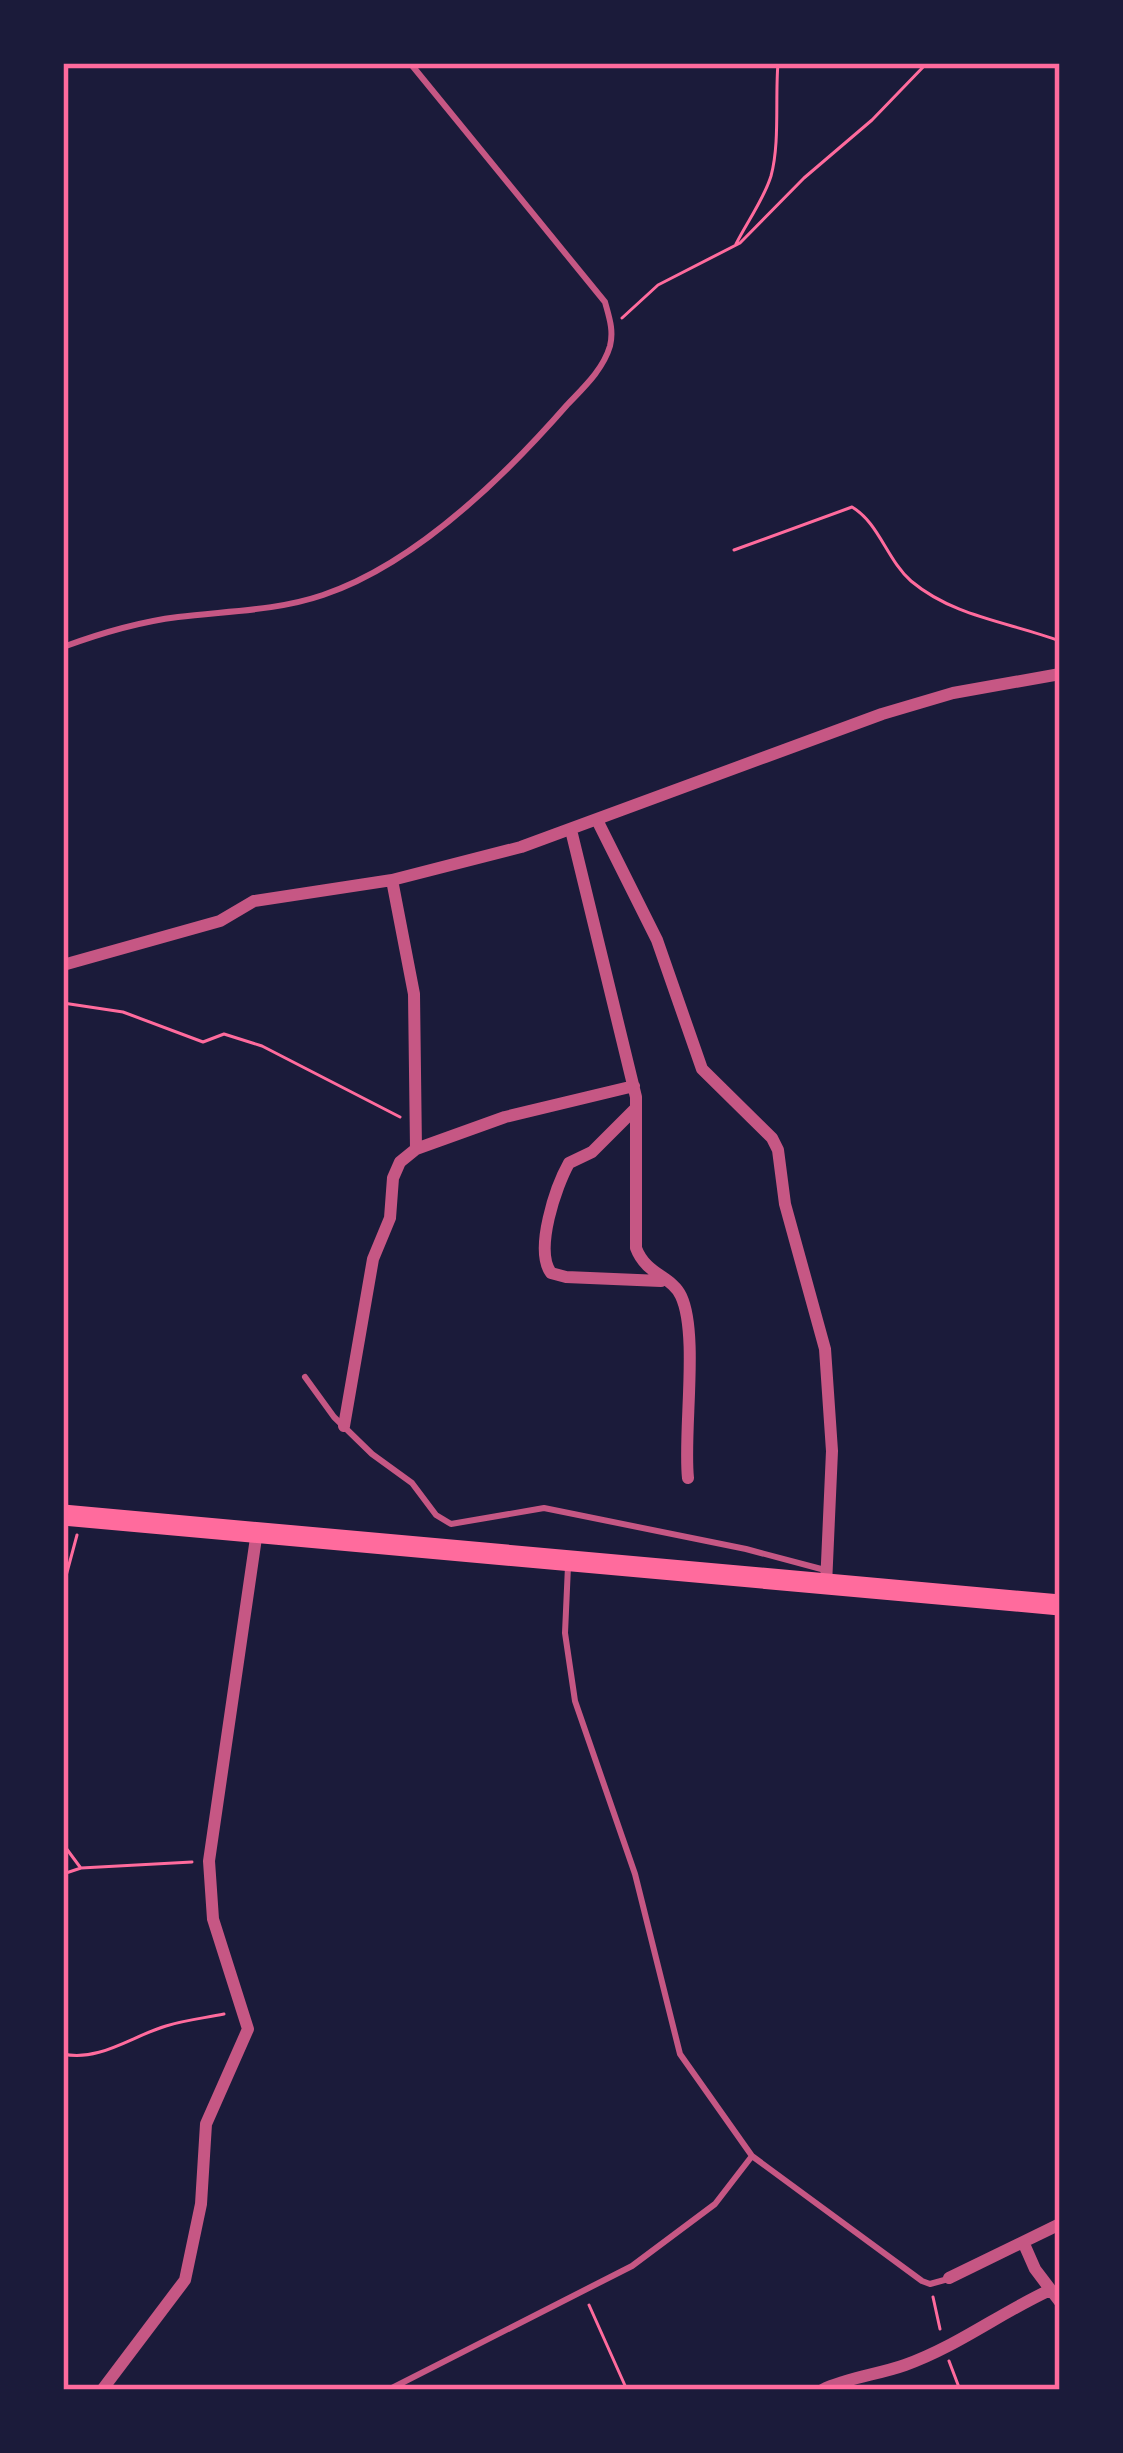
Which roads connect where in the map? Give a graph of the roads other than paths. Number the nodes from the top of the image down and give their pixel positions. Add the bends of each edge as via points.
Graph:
1 (410, 63) edge
2 (63, 647) edge
3 (1060, 674) edge
4 (597, 820) junction
5 (571, 830) junction
6 (392, 880) junction
7 (63, 964) edge
8 (634, 1086) junction
9 (636, 1107) junction
10 (416, 1149) junction
11 (663, 1281) junction
12 (305, 1376) dead end
13 (344, 1426) junction
14 (688, 1478) dead end
15 (72, 1515) edge
16 (257, 1529) junction
17 (568, 1562) junction
18 (827, 1578) junction
19 (1060, 1605) edge
20 (752, 2156) junction
21 (1060, 2224) edge
22 (1024, 2244) junction
23 (949, 2278) joint
24 (1055, 2296) edge
25 (102, 2390) edge
26 (388, 2390) edge
27 (822, 2390) edge

1 - 2 lane via 604,302 612,327 608,354 488,488 351,584 270,608 116,627
3 - 4 street via 882,714
4 - 5 street
4 - 18 street via 657,940 702,1069 778,1150 825,1349 832,1451
5 - 6 street
5 - 8 street
6 - 7 street via 254,901 220,921
6 - 10 street via 415,994
8 - 9 street
8 - 10 street via 551,1103
9 - 11 street via 636,1248
9 - 11 street via 592,1152 569,1162 552,1199 544,1263 566,1277
10 - 13 street via 393,1178
11 - 14 street via 681,1295 686,1327
12 - 13 lane
13 - 18 lane via 451,1524 544,1508 746,1549
15 - 16 highway
16 - 17 highway
16 - 25 street via 209,1861 213,1919 247,2034 206,2124 185,2280
17 - 18 highway
17 - 20 lane via 572,1686 635,1874 675,2042
18 - 19 highway
20 - 23 lane via 914,2276 930,2284
20 - 26 lane via 715,2204 632,2266
21 - 22 street
22 - 23 street
22 - 24 street
24 - 27 street via 998,2315 904,2365

